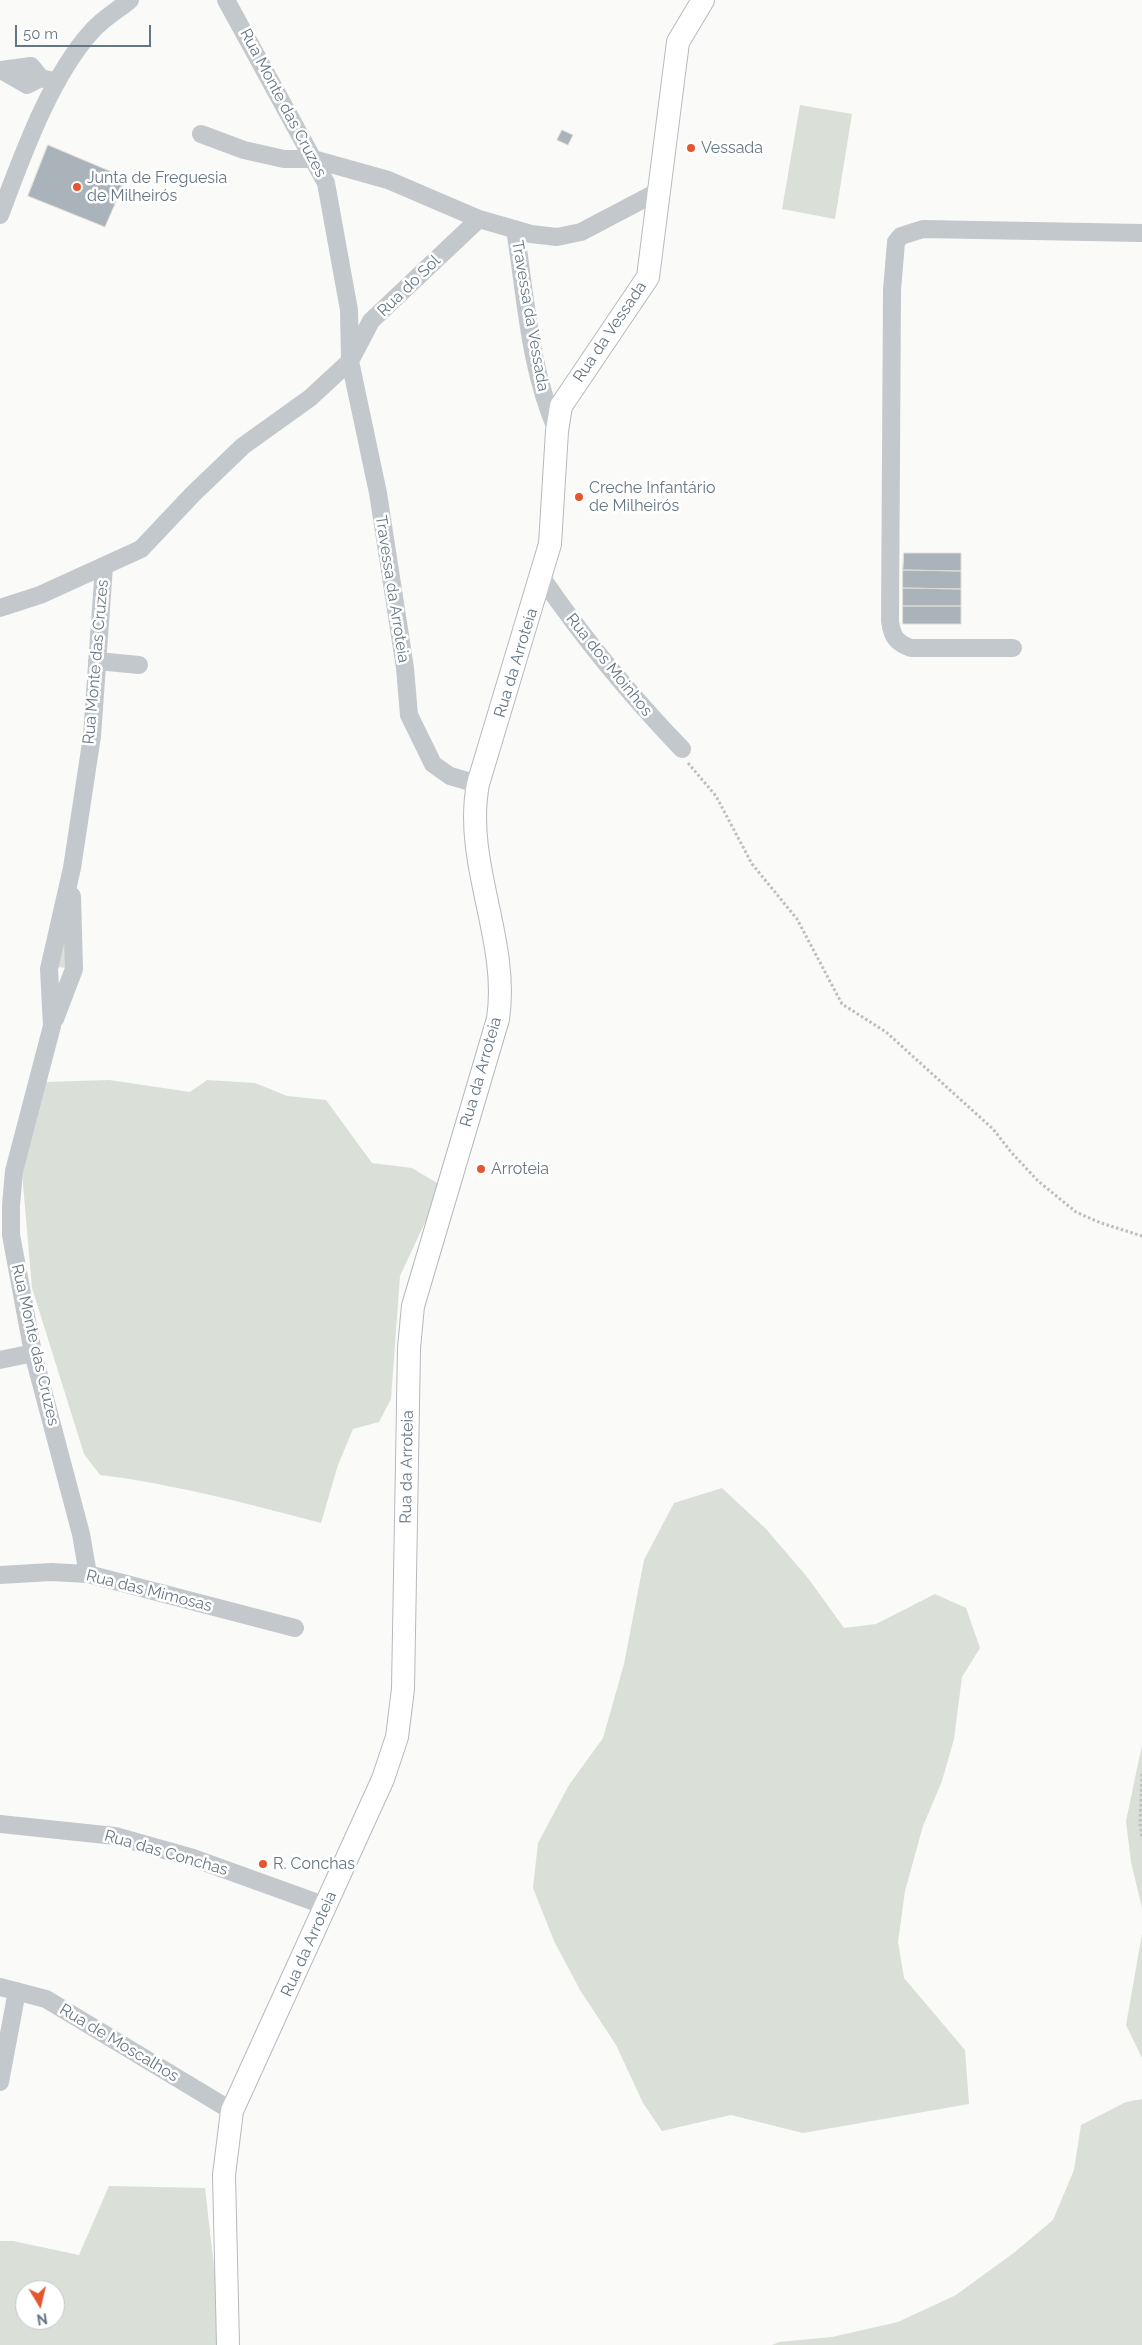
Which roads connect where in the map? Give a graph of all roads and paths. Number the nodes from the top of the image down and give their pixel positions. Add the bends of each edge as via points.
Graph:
1 (130, 0) edge
2 (226, 0) edge
3 (703, 0) edge
4 (0, 70) edge
5 (49, 80) junction
6 (202, 134) dead end
7 (313, 159) junction
8 (659, 191) junction
9 (0, 215) edge
10 (479, 219) junction
11 (515, 229) junction
12 (1142, 233) edge
13 (350, 361) junction
14 (557, 431) junction
15 (104, 566) junction
16 (542, 578) junction
17 (0, 608) edge
18 (1014, 648) dead end
19 (97, 661) junction
20 (139, 665) dead end
21 (682, 749) joint
22 (478, 784) junction
23 (72, 868) junction
24 (52, 1026) junction
25 (1142, 1236) edge
26 (33, 1353) junction
27 (0, 1360) edge
28 (88, 1574) junction
29 (0, 1575) edge
30 (295, 1628) dead end
31 (1142, 1774) edge
32 (0, 1824) edge
33 (1142, 1839) edge
34 (326, 1906) junction
35 (8, 1989) edge
36 (0, 2082) edge
37 (232, 2112) junction
38 (228, 2345) edge

1 - 5 street via 93,29
2 - 7 street, Rua Monte das Cruzes
3 - 8 main road, Rua da Vessada via 678,42
4 - 5 street via 31,66
5 - 9 street
6 - 7 street via 244,150 284,159
7 - 10 street via 388,180
7 - 13 street, Rua Monte das Cruzes via 326,183 347,300
8 - 11 street via 581,232 557,237
8 - 14 main road, Rua da Vessada via 648,277 566,397 561,406
10 - 11 street
10 - 13 street, Rua do Sol via 371,322
11 - 14 street, Travessa da Vessada via 534,360 544,402
12 - 18 street via 923,229 901,236 896,242 892,290 892,634 900,644 911,648
13 - 15 street, Rua Monte das Cruzes via 310,398 243,446 141,549
13 - 22 street, Travessa da Arroteia via 378,493 405,668 409,715 433,764 450,776
14 - 16 main road, Rua da Vessada via 550,544
15 - 17 street via 40,595
15 - 19 street, Rua Monte das Cruzes
16 - 21 street, Rua dos Moinhos via 587,642 634,700
16 - 22 main road, Rua da Arroteia
19 - 20 street
19 - 23 street, Rua Monte das Cruzes via 92,736
21 - 25 path via 686,760 716,796 752,864 797,919 842,1004 893,1039 993,1129 1038,1181 1076,1212
22 - 34 main road, Rua da Arroteia via 475,800 477,844 500,976 501,1000 498,1020 413,1306 409,1348 402,1689 397,1737 383,1779
23 - 24 street, Rua Monte das Cruzes via 49,969
23 - 24 street, Rua Monte das Cruzes via 74,969
24 - 26 street, Rua Monte das Cruzes via 14,1171 11,1205 11,1235
26 - 27 street
26 - 28 street, Rua Monte das Cruzes via 81,1534
28 - 29 street, Rua das Mimosas
28 - 30 street, Rua das Mimosas
31 - 33 path
32 - 34 street, Rua das Conchas via 114,1836 192,1858
34 - 37 main road, Rua da Arroteia
35 - 36 street
35 - 37 street, Rua de Moscalhos via 46,1999
37 - 38 main road, Rua da Arroteia via 224,2176

